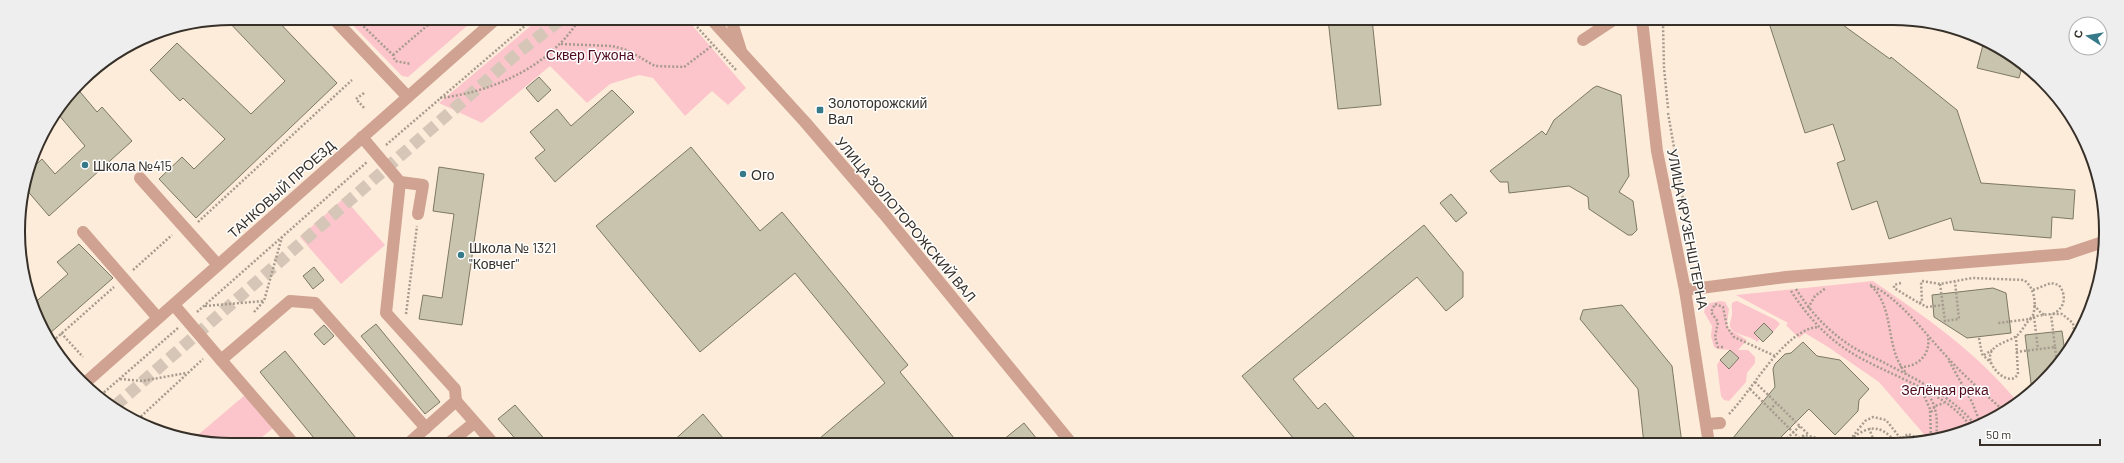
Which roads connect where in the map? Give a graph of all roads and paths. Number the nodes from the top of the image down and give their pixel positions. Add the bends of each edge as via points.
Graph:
1 (340, 25) edge
2 (362, 25) edge
3 (428, 25) edge
4 (489, 25) edge
5 (526, 25) edge
6 (575, 25) edge
7 (695, 25) edge
8 (716, 25) edge
9 (733, 25) edge
10 (1607, 25) edge
11 (1643, 25) edge
12 (1663, 25) edge
13 (1583, 40) dead end
14 (561, 44) junction
15 (713, 46) junction
16 (742, 54) junction
17 (393, 55) junction
18 (411, 64) dead end
19 (1664, 68) dead end
20 (740, 73) dead end
21 (352, 80) dead end
22 (364, 93) dead end
23 (407, 96) junction
24 (440, 98) junction
25 (365, 109) dead end
26 (362, 137) junction
27 (377, 154) junction
28 (140, 178) dead end
29 (400, 182) junction
30 (418, 214) joint
31 (182, 226) junction
32 (83, 232) dead end
33 (2099, 243) edge
34 (218, 265) junction
35 (125, 277) junction
36 (1788, 277) junction
37 (1907, 281) dead end
38 (1914, 281) dead end
39 (1920, 281) junction
40 (1955, 282) junction
41 (1940, 284) junction
42 (1833, 286) dead end
43 (1685, 290) junction
44 (2033, 290) junction
45 (290, 301) junction
46 (1919, 304) junction
47 (2034, 304) junction
48 (174, 305) junction
49 (1943, 305) junction
50 (204, 306) junction
51 (1808, 308) junction
52 (2050, 315) junction
53 (2034, 317) junction
54 (158, 318) junction
55 (2030, 319) junction
56 (187, 320) junction
57 (1998, 323) dead end
58 (1819, 327) junction
59 (2074, 330) edge
60 (403, 332) junction
61 (61, 334) junction
62 (1928, 334) junction
63 (2016, 336) junction
64 (1979, 338) dead end
65 (55, 339) edge
66 (1723, 347) dead end
67 (2055, 347) junction
68 (2038, 349) junction
69 (1993, 350) junction
70 (2016, 352) junction
71 (1943, 353) junction
72 (1775, 356) junction
73 (1984, 356) junction
74 (83, 357) dead end
75 (2056, 357) edge
76 (221, 360) junction
77 (1991, 363) junction
78 (1899, 366) junction
79 (186, 373) dead end
80 (1908, 376) junction
81 (120, 378) junction
82 (88, 381) edge
83 (1918, 381) junction
84 (1755, 382) junction
85 (1750, 389) junction
86 (1920, 389) junction
87 (103, 393) edge
88 (1929, 393) junction
89 (456, 401) junction
90 (1776, 403) junction
91 (1945, 403) junction
92 (1935, 406) junction
93 (2000, 407) edge
94 (1770, 410) junction
95 (1931, 412) junction
96 (1978, 420) edge
97 (1972, 422) edge
98 (474, 423) junction
99 (1720, 423) joint
100 (1968, 423) edge
101 (1707, 424) junction
102 (1800, 426) junction
103 (426, 428) junction
104 (1869, 428) junction
105 (1793, 432) junction
106 (1936, 433) edge
107 (1931, 434) edge
108 (1803, 436) joint
109 (1809, 436) junction
110 (1914, 437) edge
111 (289, 438) edge
112 (415, 438) edge
113 (455, 438) edge
114 (488, 438) edge
115 (1067, 438) edge
116 (1708, 438) edge
117 (1787, 438) edge
118 (1799, 438) joint
119 (1817, 438) edge
120 (1852, 438) edge
121 (1853, 438) edge
122 (1873, 438) edge
123 (1891, 438) edge
124 (1900, 438) edge
125 (1902, 438) edge

1 - 23 street
2 - 17 path
3 - 17 path
4 - 23 street, ТАНКОВЫЙ ПРОЕЗД
5 - 24 path
6 - 14 path
7 - 15 path
8 - 16 street, УЛИЦА ЗОЛОТОРОЖСКИЙ ВАЛ
9 - 16 street
10 - 13 street
11 - 43 street, УЛИЦА КРУЗЕНШТЕРНА via 1657,151
12 - 19 path
14 - 15 path via 612,46 627,50 655,66 684,67
14 - 24 path via 523,72 490,87 464,95
15 - 20 path
16 - 115 street, УЛИЦА ЗОЛОТОРОЖСКИЙ ВАЛ via 884,214
17 - 18 path via 396,61
21 - 31 path via 196,225
22 - 25 path via 356,99
23 - 26 street, ТАНКОВЫЙ ПРОЕЗД
24 - 27 path
26 - 27 street
26 - 34 street, ТАНКОВЫЙ ПРОЕЗД
27 - 29 street
27 - 50 path
28 - 31 street
29 - 30 street via 423,185
29 - 60 street via 386,313
30 - 60 path
31 - 34 street
31 - 35 path
32 - 35 street
33 - 36 street via 2067,254
34 - 48 street, ТАНКОВЫЙ ПРОЕЗД
35 - 54 street
35 - 61 path
36 - 43 street
36 - 51 path
36 - 58 path via 1790,288
37 - 46 path via 1894,284 1894,288
38 - 39 path
39 - 41 path
39 - 46 path via 1922,302
40 - 41 path
40 - 44 path via 1972,278 2017,278 2024,280
40 - 49 path via 1959,319 1945,321
41 - 49 path
42 - 51 path via 1820,291
43 - 101 street, УЛИЦА КРУЗЕНШТЕРНА
44 - 47 path
44 - 52 path via 2051,283 2059,285 2064,296 2064,304 2059,311
45 - 50 path
45 - 76 street
45 - 103 street via 315,303
46 - 49 path via 1927,307
47 - 52 path via 2041,313
47 - 55 path
48 - 54 street, ТАНКОВЫЙ ПРОЕЗД
48 - 56 street
50 - 56 path
51 - 80 path via 1849,345
52 - 53 path
52 - 59 path via 2062,314 2073,324
52 - 67 path
53 - 55 path
53 - 68 path
54 - 82 street, ТАНКОВЫЙ ПРОЕЗД
55 - 57 path
55 - 63 path
56 - 76 street
56 - 81 path
58 - 72 path via 1802,330
58 - 86 path via 1846,350
60 - 89 street via 455,389
61 - 65 path
61 - 74 path
62 - 71 path
62 - 78 path via 1928,349 1925,355 1914,365
62 - 78 path via 1885,293 1869,284 1877,291 1882,301
63 - 69 path
63 - 70 path
64 - 73 path via 1980,350
66 - 72 path via 1718,347 1715,342 1718,322 1711,312 1715,304 1723,307 1727,327 1734,337
67 - 68 path
67 - 75 path
68 - 70 path
69 - 73 path
69 - 77 path via 1990,356
70 - 77 path via 2018,374 2012,380 2006,379
71 - 93 path
71 - 96 path via 1962,382
72 - 84 path
73 - 77 path
76 - 111 street
78 - 80 path
79 - 81 path via 142,381
80 - 83 path
81 - 87 path
83 - 88 path
83 - 97 path via 1966,414
84 - 85 path
84 - 90 path
85 - 94 path
85 - 99 path via 1738,406
86 - 88 path
86 - 95 path
88 - 91 path
88 - 92 path
89 - 98 street
89 - 103 street
90 - 94 path
90 - 102 path
91 - 92 path
91 - 100 path
92 - 95 path
92 - 106 path
94 - 105 path
95 - 107 path
98 - 113 street
98 - 114 street
99 - 101 street
101 - 116 street, УЛИЦА КРУЗЕНШТЕРНА
102 - 105 path
102 - 109 path
103 - 112 street
104 - 121 path
104 - 122 path
104 - 123 path via 1885,431
105 - 117 path
105 - 118 path
108 - 109 path
108 - 118 path
109 - 119 path
110 - 125 path via 1908,434
120 - 124 path via 1865,421 1873,417 1886,420

